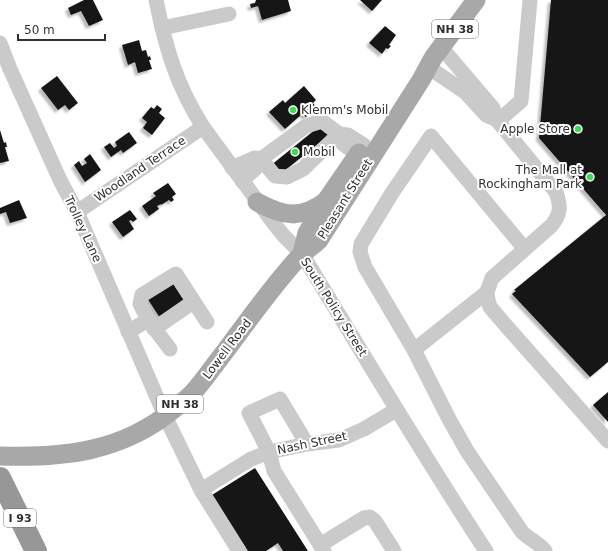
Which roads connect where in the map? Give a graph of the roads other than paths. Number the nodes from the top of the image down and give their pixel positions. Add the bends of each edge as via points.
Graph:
1 (156, 0) edge
2 (530, 0) edge
3 (473, 1) edge
4 (229, 14) dead end
5 (162, 28) junction
6 (0, 43) edge
7 (434, 58) junction
8 (497, 120) junction
9 (202, 127) junction
10 (339, 134) junction
11 (361, 150) junction
12 (261, 159) junction
13 (232, 168) junction
14 (242, 181) junction
15 (326, 201) junction
16 (258, 202) junction
17 (77, 212) junction
18 (524, 248) junction
19 (302, 254) junction
20 (486, 292) junction
21 (193, 302) junction
22 (206, 322) dead end
23 (151, 325) junction
24 (128, 332) junction
25 (170, 349) dead end
26 (414, 350) junction
27 (396, 410) junction
28 (166, 416) junction
29 (608, 441) edge
30 (307, 444) junction
31 (269, 452) junction
32 (0, 456) edge
33 (2, 482) edge
34 (201, 490) junction
35 (322, 548) edge
36 (36, 551) edge
37 (239, 551) edge
38 (394, 551) edge
39 (486, 551) edge
40 (544, 551) edge

1 - 5 street, South Policy Street
2 - 8 street via 521,101
3 - 7 main road, Pleasant Street / NH 38
4 - 5 street
5 - 9 street, South Policy Street via 177,79
6 - 17 street, Trolley Lane via 60,180
7 - 8 street via 486,115
7 - 8 street via 493,108
7 - 11 main road, Pleasant Street / NH 38 via 413,71
7 - 19 main road, Pleasant Street / NH 38 via 319,240
8 - 18 street via 556,192 559,201 557,219
9 - 13 street, South Policy Street
9 - 17 street, Woodland Terrace
10 - 11 street via 348,135
10 - 12 street via 322,121 306,126
10 - 12 street via 303,168 287,177 275,176
11 - 15 main road, Pleasant Street / NH 38
12 - 13 street via 255,158
12 - 14 street via 259,165
13 - 14 street, South Policy Street
14 - 16 street, South Policy Street
15 - 16 main road via 306,213 293,215 272,210
15 - 19 main road, Pleasant Street / NH 38 via 307,233
16 - 19 street, South Policy Street via 284,236
17 - 24 street, Trolley Lane
18 - 20 street via 492,278
18 - 26 street via 431,136 388,199 361,244 360,252 365,267
19 - 27 street, South Policy Street
19 - 28 main road, Lowell Road / NH 38 via 273,287 196,390
20 - 26 street
20 - 29 street via 490,307 503,323
21 - 22 street
21 - 23 street
21 - 23 street via 176,274 142,295 140,304
23 - 24 street
23 - 25 street
24 - 28 street, Trolley Lane
26 - 40 street via 467,451 522,532
27 - 30 street, Nash Street via 352,435
27 - 39 street, South Policy Street
28 - 32 main road, Lowell Road / NH 38 via 139,432 100,448 63,455
28 - 34 street, Trolley Lane
30 - 31 street, Nash Street
30 - 31 street via 280,399 249,413
31 - 34 street, Nash Street via 252,459
31 - 35 street via 274,471
33 - 36 highway, I 93
34 - 37 street, Trolley Lane
35 - 38 street via 364,518 370,517

